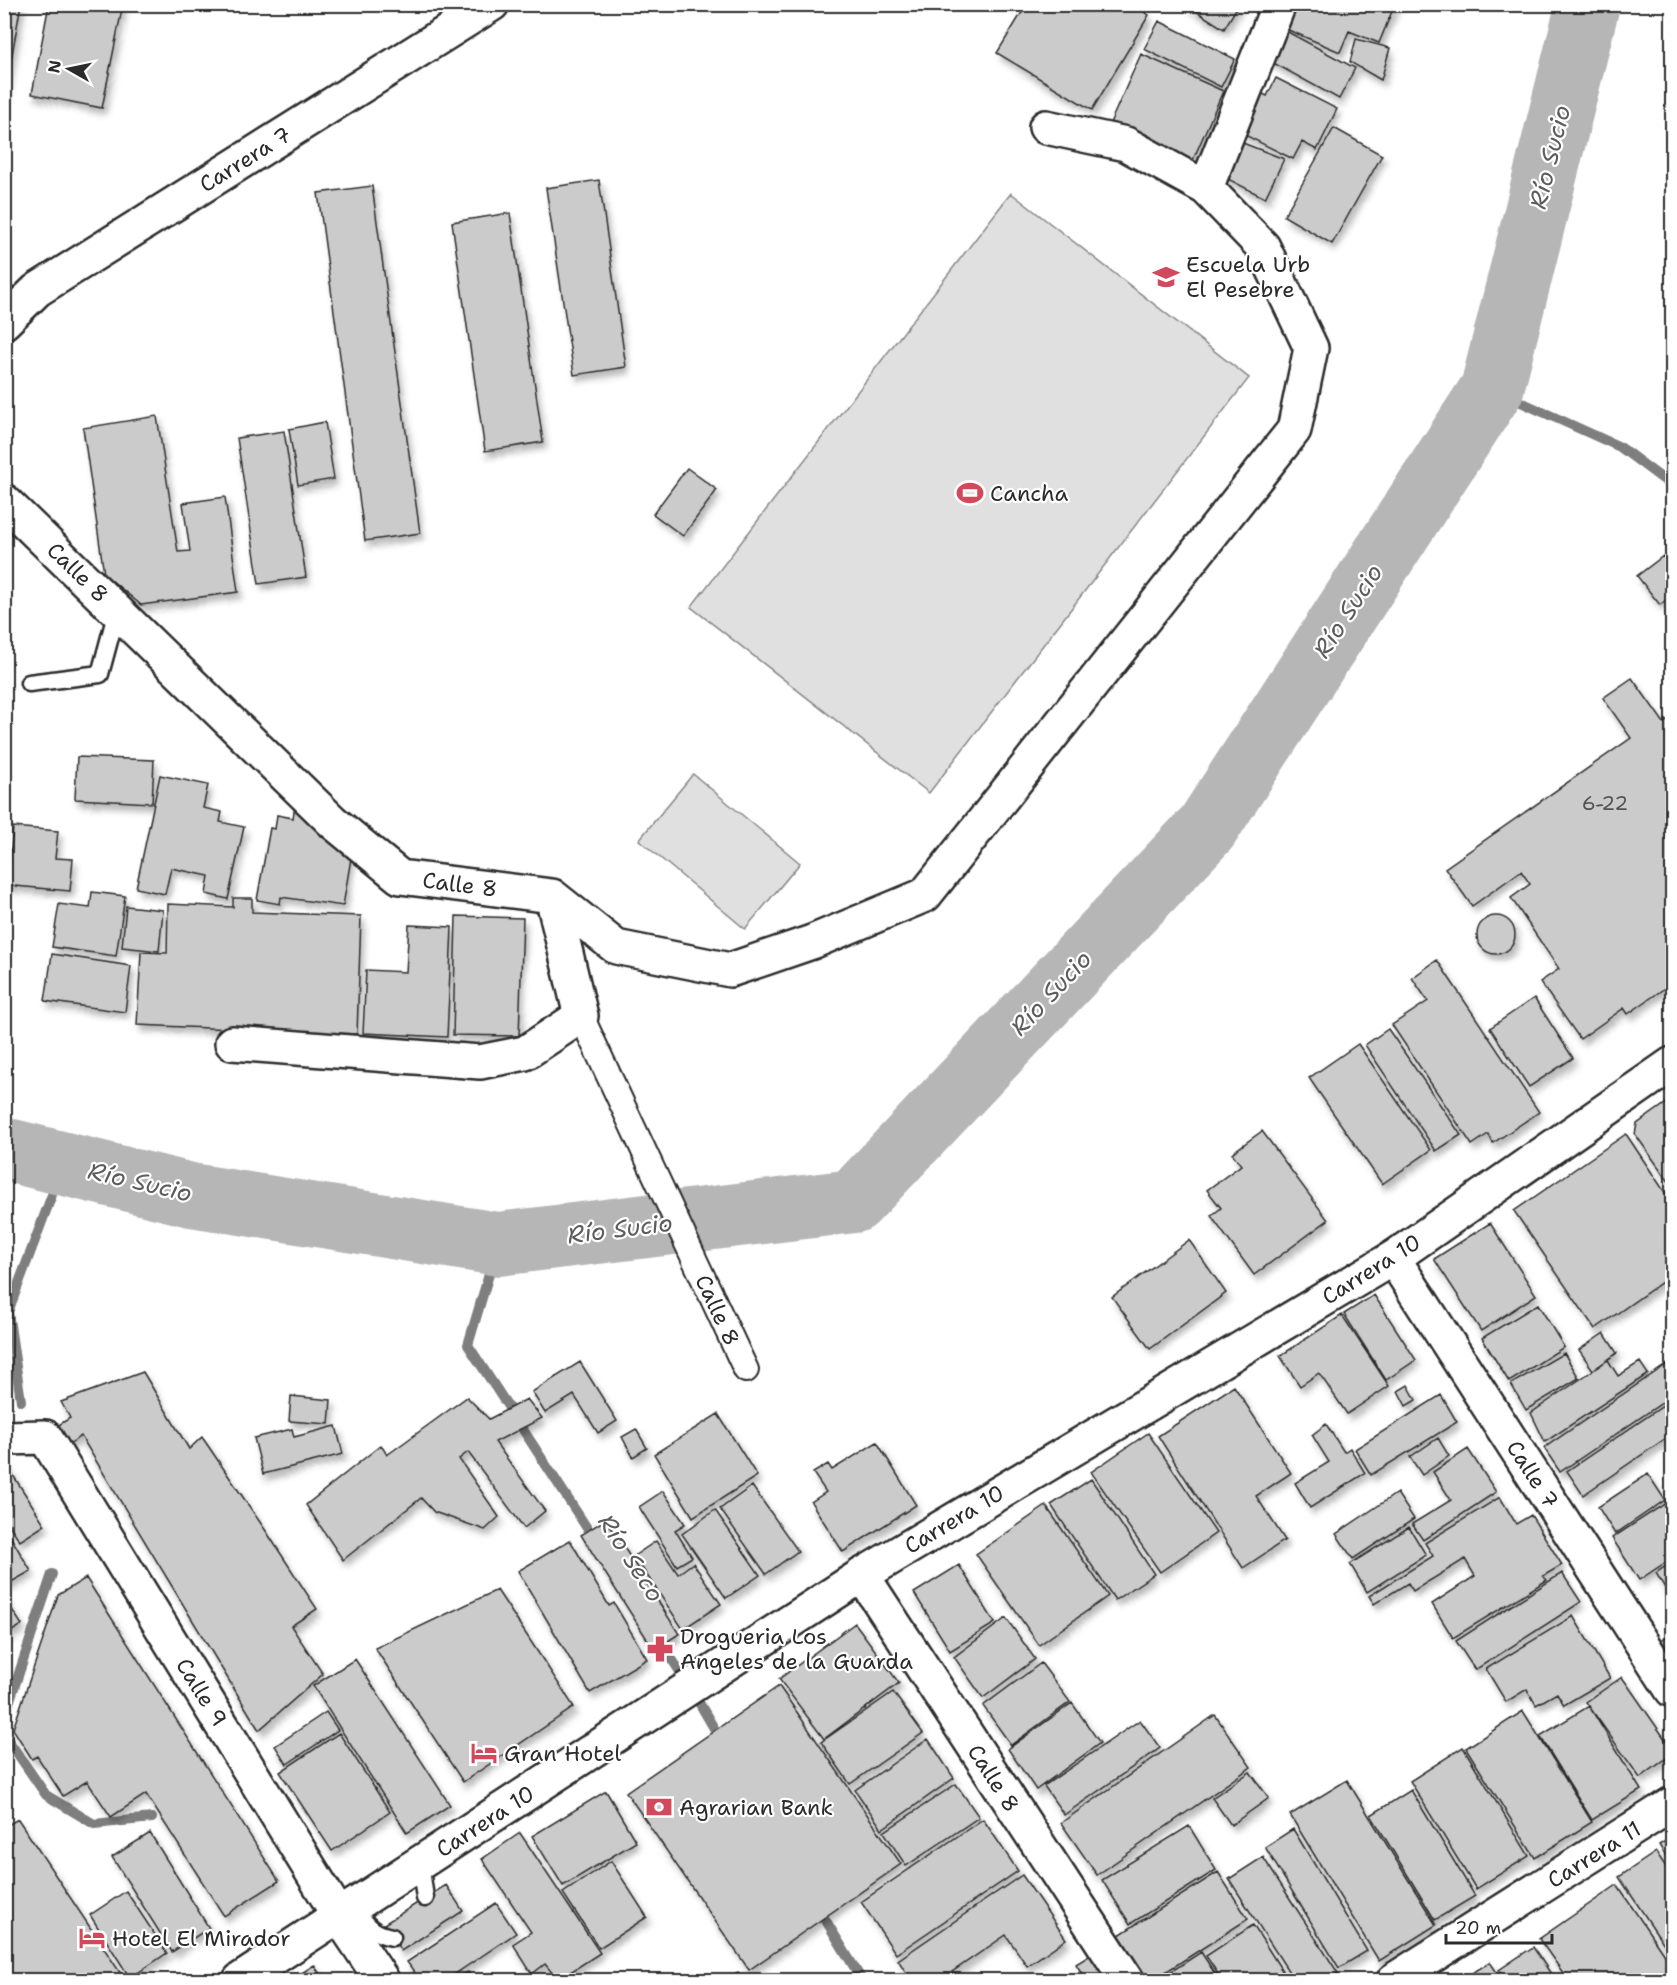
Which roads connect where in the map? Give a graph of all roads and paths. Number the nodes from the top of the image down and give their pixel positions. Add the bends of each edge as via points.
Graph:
1 (492, 4) edge
2 (1279, 4) edge
3 (1046, 127) dead end
4 (1206, 188) junction
5 (37, 290) junction
6 (4, 300) edge
7 (4, 322) edge
8 (4, 501) edge
9 (117, 611) junction
10 (29, 683) dead end
11 (552, 896) junction
12 (581, 1016) junction
13 (232, 1043) dead end
14 (1672, 1064) edge
15 (1393, 1258) junction
16 (746, 1370) dead end
17 (4, 1438) edge
18 (862, 1575) junction
19 (1672, 1690) edge
20 (1672, 1804) edge
21 (420, 1863) junction
22 (425, 1898) dead end
23 (346, 1911) junction
24 (375, 1971) edge
25 (240, 1980) edge
26 (1127, 1980) edge
27 (1394, 1980) edge

1 - 5 street, Carrera 7
2 - 4 street
3 - 4 street via 1126,144
4 - 11 street via 1263,247 1311,348 1294,430 925,895 813,942 730,970 616,947
5 - 6 street
5 - 7 street, Carrera 7
8 - 9 street, Calle 8
9 - 10 lane via 100,674
9 - 11 street, Calle 8 via 333,822 400,877
11 - 12 street, Calle 8
12 - 13 street via 525,1053 480,1062
12 - 16 street, Calle 8
14 - 15 street, Carrera 10
15 - 18 street, Carrera 10
15 - 19 street, Calle 7
17 - 23 street, Calle 9 via 45,1437
18 - 21 street, Carrera 10
18 - 26 street, Calle 8
20 - 27 street, Carrera 11
21 - 22 lane
21 - 23 street, Carrera 10
23 - 24 street, Calle 9
23 - 25 street, Carrera 10

